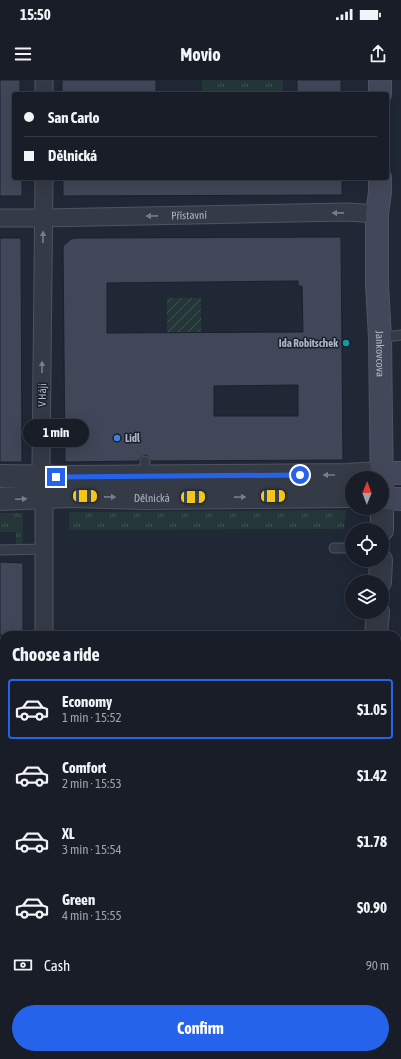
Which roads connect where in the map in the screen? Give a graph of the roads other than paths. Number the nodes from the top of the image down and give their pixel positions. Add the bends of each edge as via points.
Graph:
1 (44, 80) edge
2 (380, 80) edge
3 (44, 92) edge
4 (380, 92) edge
5 (44, 180) edge
6 (380, 180) edge
7 (377, 214) junction
8 (0, 218) edge
9 (44, 218) junction
10 (401, 335) edge
11 (380, 338) junction
12 (392, 473) edge
13 (0, 476) edge
14 (42, 476) junction
15 (145, 481) junction
16 (345, 495) edge
17 (43, 498) junction
18 (389, 498) edge
19 (0, 499) edge
20 (401, 499) edge
21 (334, 548) dead end
22 (345, 548) edge
23 (43, 549) junction
24 (0, 550) edge
25 (377, 619) edge
26 (44, 631) edge
27 (376, 631) edge

1 - 3 street
2 - 4 main road
5 - 9 street, V Háji
6 - 7 main road, Jankovcova
7 -> 9 street, Přístavní via 347,212
7 - 11 main road, Jankovcova via 377,308
8 - 9 street, Přístavní
14 -> 9 street, V Háji
10 - 11 lane
11 - 12 main road, Jankovcova
12 -> 15 street, Dělnická
13 - 14 street, Dělnická
14 - 15 street, Dělnická
14 - 17 street, V Háji
15 -> 16 street, Dělnická
17 -> 15 street, Dělnická via 70,496
19 -> 17 street, Dělnická
17 - 23 street, V Háji
18 - 20 main road
21 - 22 lane
23 - 24 lane
23 - 26 street, V Háji
25 - 27 street

